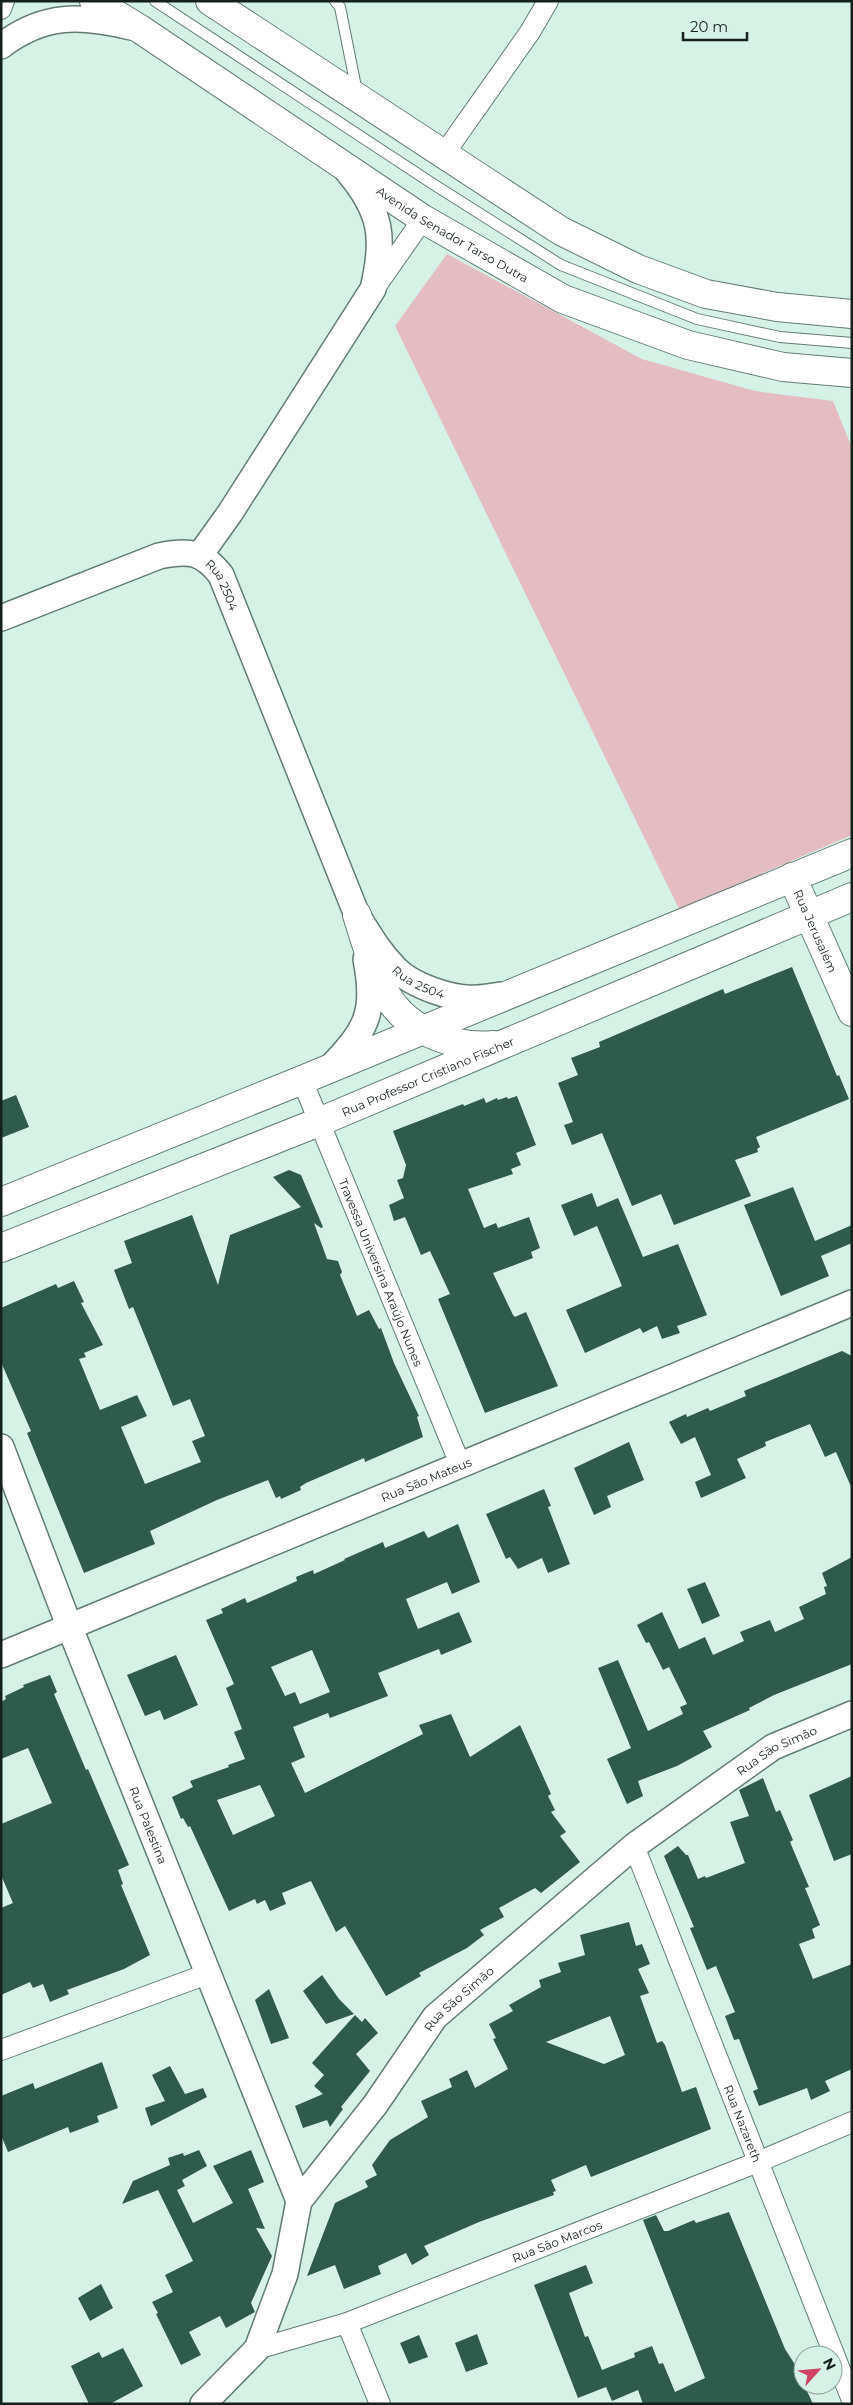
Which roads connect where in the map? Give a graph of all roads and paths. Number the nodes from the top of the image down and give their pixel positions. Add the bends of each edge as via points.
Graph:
1 (4, 1) edge
2 (94, 1) edge
3 (155, 1) edge
4 (210, 1) edge
5 (335, 1) edge
6 (548, 1) edge
7 (1, 9) edge
8 (140, 29) junction
9 (1, 46) edge
10 (359, 98) junction
11 (444, 154) junction
12 (342, 164) junction
13 (424, 219) junction
14 (373, 289) junction
15 (852, 314) edge
16 (852, 343) edge
17 (852, 373) edge
18 (200, 556) junction
19 (1, 618) edge
20 (852, 853) edge
21 (792, 877) junction
22 (852, 897) edge
23 (810, 914) junction
24 (357, 915) junction
25 (509, 993) junction
26 (852, 1012) edge
27 (422, 1029) junction
28 (506, 1043) junction
29 (330, 1068) junction
30 (302, 1080) junction
31 (319, 1122) junction
32 (1, 1202) edge
33 (1, 1248) edge
34 (852, 1303) edge
35 (1, 1448) edge
36 (460, 1464) junction
37 (70, 1628) junction
38 (1, 1655) edge
39 (852, 1714) edge
40 (634, 1846) junction
41 (207, 1974) junction
42 (1, 2050) edge
43 (852, 2122) edge
44 (758, 2162) junction
45 (299, 2201) junction
46 (347, 2323) junction
47 (257, 2349) junction
48 (852, 2400) edge
49 (203, 2404) edge
50 (380, 2404) edge

1 - 7 street
2 - 8 main road, Avenida Senador Tarso Dutra
3 - 16 lane via 561,264 697,319 780,337
4 - 10 main road
5 - 10 lane via 340,7
6 - 11 street via 530,32
8 - 9 street via 95,19 51,20
8 - 12 main road, Avenida Senador Tarso Dutra
10 - 11 main road
11 - 15 main road via 561,231 638,269 706,294 777,307
12 - 13 main road, Avenida Senador Tarso Dutra
12 - 14 street, Rua 2504 via 364,191 378,225 381,256
13 - 14 street, Rua 2504
13 - 17 main road, Avenida Senador Tarso Dutra via 562,298 688,345 783,367
14 - 18 street, Rua 2504
18 - 19 street via 182,551 159,556
18 - 24 street, Rua 2504 via 221,575
20 - 21 main road
21 - 23 main road, Rua Jerusalém
21 - 25 main road
22 - 23 main road, Rua Professor Cristiano Fischer
23 - 26 main road, Rua Jerusalém
23 - 28 main road, Rua Professor Cristiano Fischer
24 - 25 street, Rua 2504 via 396,970 414,983 446,994 475,998
24 - 27 main road via 385,992 409,1020
24 - 29 street, Rua 2504 via 369,976 367,1019 356,1041
25 - 27 main road
27 - 28 main road via 447,1042 473,1047
27 - 29 main road
28 - 31 main road, Rua Professor Cristiano Fischer
29 - 30 main road
30 - 31 street, Travessa Universina Araújo Nunes
30 - 32 main road
31 - 33 main road, Rua Professor Cristiano Fischer
31 - 36 street, Travessa Universina Araújo Nunes
34 - 36 street, Rua São Mateus
35 - 37 street, Rua Palestina
36 - 37 street, Rua São Mateus
37 - 38 street, Rua São Mateus
37 - 41 street, Rua Palestina
39 - 40 street, Rua São Simão via 773,1747
40 - 44 street, Rua Nazareth
40 - 45 street, Rua São Simão via 435,2017 375,2106
41 - 42 street
41 - 45 street, Rua Palestina
43 - 44 street, Rua São Marcos
44 - 46 street, Rua São Marcos
44 - 48 street, Rua Nazareth
45 - 47 street, Rua São Simão via 285,2274
46 - 47 street, Rua São Marcos
46 - 50 street
47 - 49 street, Rua São Simão

